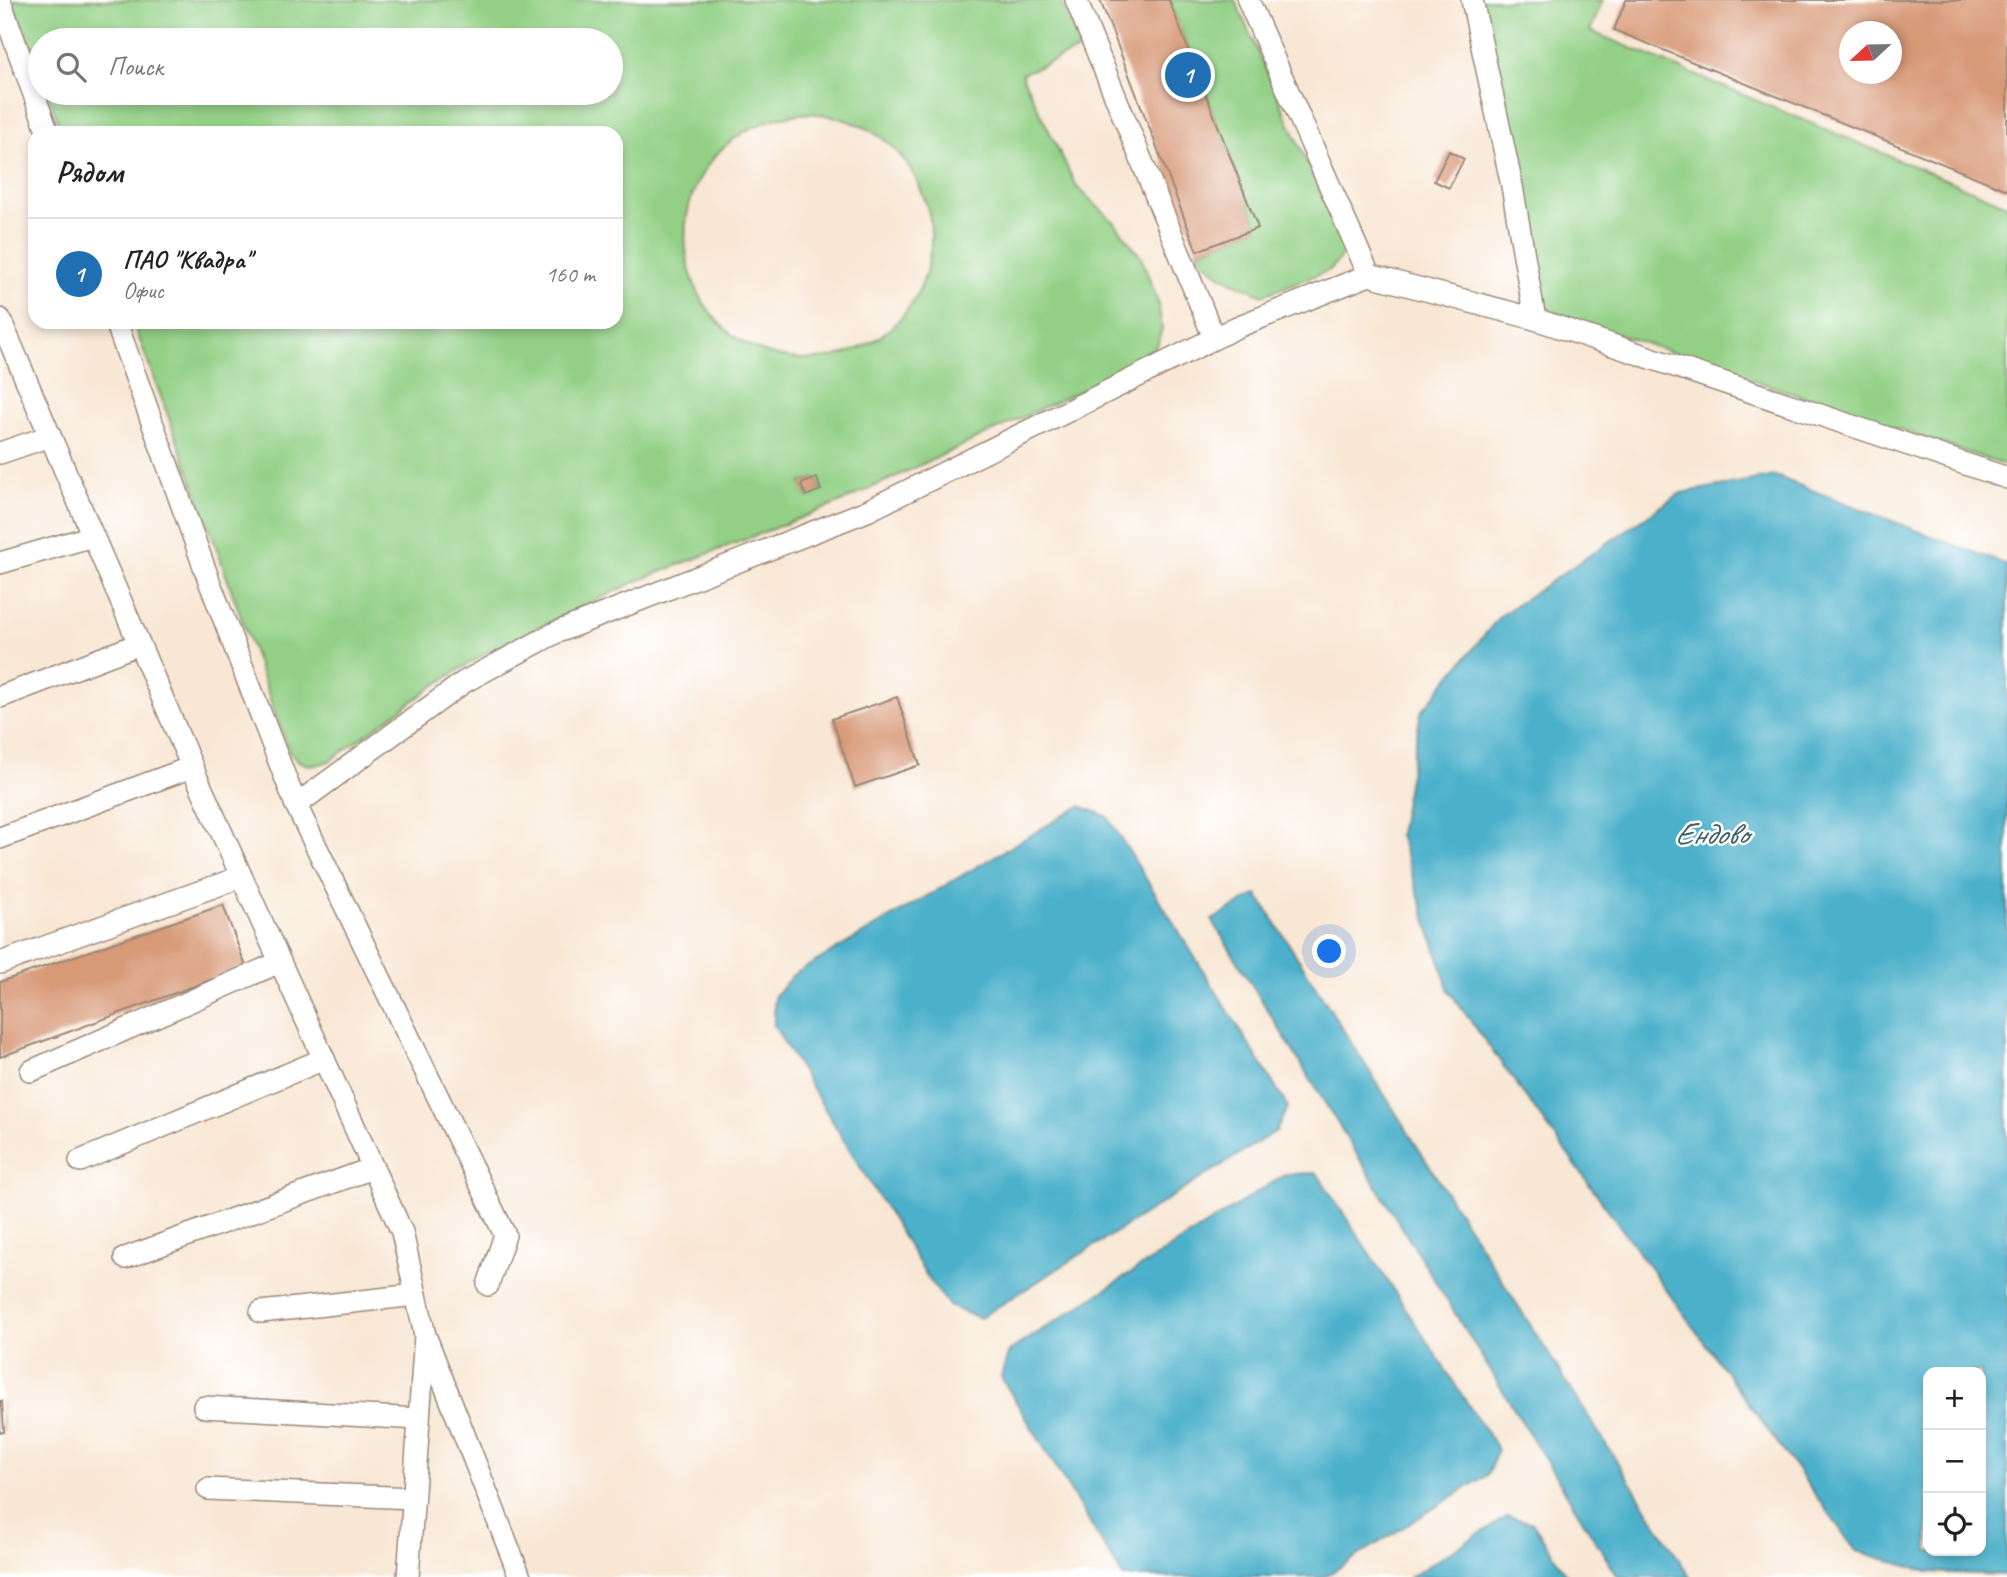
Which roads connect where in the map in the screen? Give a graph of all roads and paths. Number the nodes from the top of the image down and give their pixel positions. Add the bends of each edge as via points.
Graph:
1 (1076, 0) edge
2 (1248, 0) edge
3 (1472, 0) edge
4 (0, 1) edge
5 (28, 78) edge
6 (38, 105) edge
7 (45, 126) edge
8 (1369, 275) junction
9 (0, 319) edge
10 (1535, 319) junction
11 (119, 329) edge
12 (1214, 338) junction
13 (50, 436) junction
14 (0, 453) edge
15 (2007, 478) edge
16 (93, 536) junction
17 (0, 563) edge
18 (139, 644) junction
19 (0, 697) edge
20 (192, 767) junction
21 (296, 805) junction
22 (0, 838) edge
23 (242, 877) junction
24 (280, 962) junction
25 (0, 963) edge
26 (324, 1059) junction
27 (31, 1070) dead end
28 (80, 1161) dead end
29 (373, 1168) junction
30 (125, 1258) dead end
31 (488, 1285) dead end
32 (416, 1295) junction
33 (261, 1312) dead end
34 (425, 1335) junction
35 (204, 1407) dead end
36 (419, 1419) junction
37 (208, 1489) dead end
38 (413, 1498) junction
39 (408, 1577) edge
40 (520, 1577) edge

1 - 12 lane
2 - 8 lane
3 - 10 lane via 1513,186
4 - 5 lane
6 - 7 lane
8 - 10 lane
8 - 12 lane
9 - 13 lane
10 - 15 lane
11 - 21 lane
12 - 21 lane via 867,511 555,633 464,682
13 - 14 lane
13 - 16 lane
16 - 17 lane
16 - 18 lane
18 - 19 lane
18 - 20 lane
20 - 22 lane
20 - 23 lane
21 - 31 lane via 505,1235
23 - 24 lane
23 - 25 lane
24 - 26 lane
24 - 27 lane
26 - 28 lane
26 - 29 lane
29 - 30 lane
29 - 32 lane via 402,1232
32 - 33 lane
32 - 34 lane
34 - 36 lane
34 - 40 lane
35 - 36 lane
36 - 38 lane
37 - 38 lane
38 - 39 lane

